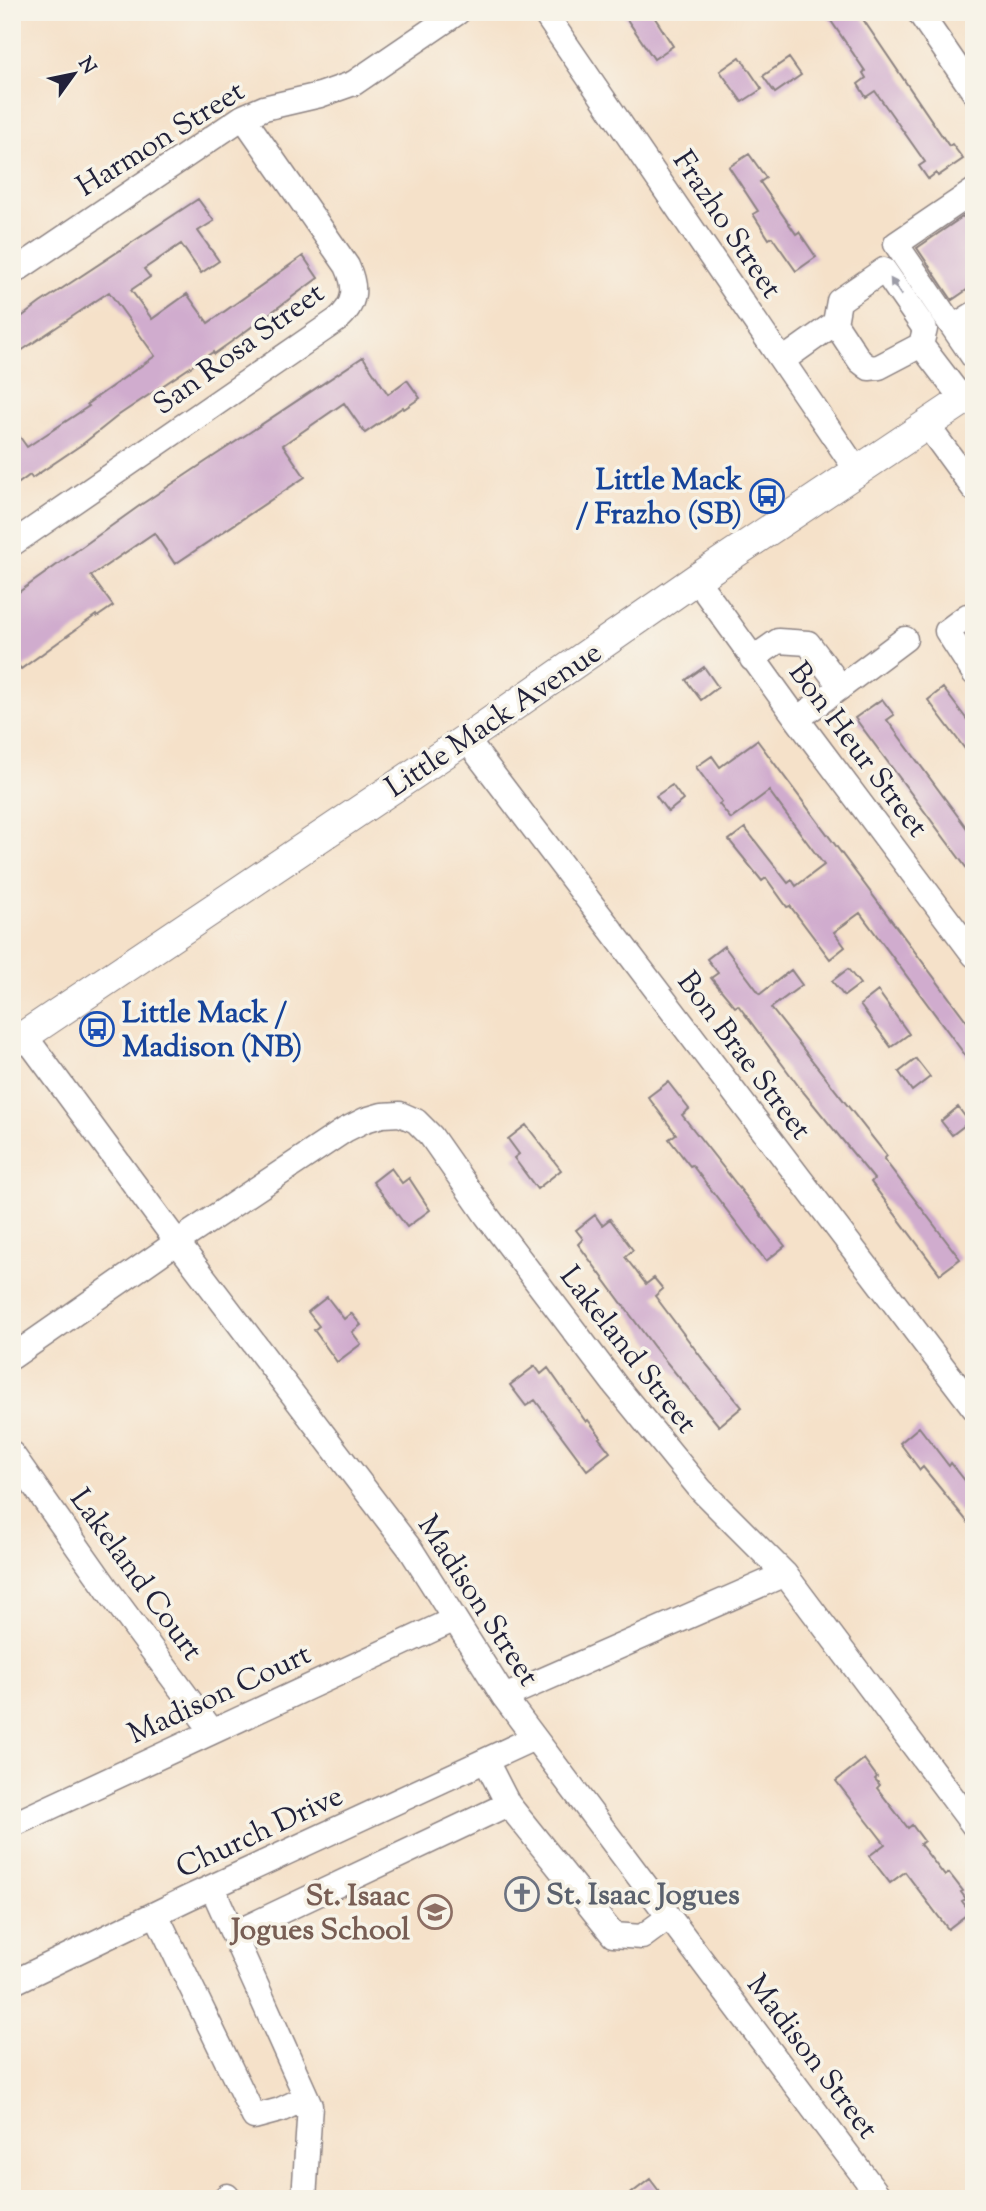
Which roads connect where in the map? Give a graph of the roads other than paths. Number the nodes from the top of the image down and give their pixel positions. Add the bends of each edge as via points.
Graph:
1 (458, 12) edge
2 (544, 12) edge
3 (919, 12) edge
4 (974, 92) edge
5 (243, 117) junction
6 (974, 191) edge
7 (12, 273) edge
8 (963, 321) edge
9 (835, 323) junction
10 (921, 345) junction
11 (974, 358) edge
12 (783, 360) junction
13 (968, 396) edge
14 (927, 425) junction
15 (858, 472) junction
16 (974, 489) edge
17 (12, 544) edge
18 (696, 579) junction
19 (967, 616) dead end
20 (905, 639) dead end
21 (752, 659) junction
22 (974, 673) edge
23 (841, 687) junction
24 (797, 719) junction
25 (466, 739) junction
26 (974, 955) edge
27 (18, 1040) edge
28 (177, 1242) junction
29 (12, 1357) edge
30 (974, 1408) edge
31 (12, 1454) edge
32 (785, 1574) junction
33 (453, 1620) junction
34 (503, 1697) junction
35 (212, 1731) junction
36 (534, 1738) junction
37 (486, 1760) junction
38 (509, 1804) junction
39 (12, 1825) edge
40 (974, 1826) edge
41 (212, 1887) junction
42 (156, 1914) junction
43 (669, 1917) junction
44 (233, 1934) junction
45 (12, 1983) edge
46 (306, 2098) junction
47 (304, 2199) edge
48 (881, 2199) edge

1 - 5 street, Harmon Street via 354,83
2 - 12 street, Frazho Street
3 - 4 street
5 - 7 street, Harmon Street
5 - 17 street, San Rosa Street via 347,266 355,289 352,304 337,320
6 - 8 street via 897,244
8 - 11 street
9 - 10 street via 869,368
10 -> 9 street via 925,329 884,270 839,301
9 - 12 street
10 - 13 street
12 - 15 street, Frazho Street
13 - 14 main road, Little Mack Avenue
14 - 15 main road, Little Mack Avenue
14 - 16 street
15 - 18 main road, Little Mack Avenue
18 - 21 street, Bon Heur Street
18 - 25 main road, Little Mack Avenue
19 - 22 street via 947,631
20 - 23 street
21 - 23 street via 778,641 808,643
21 - 24 street, Bon Heur Street
23 - 24 street
24 - 26 street, Bon Heur Street
25 - 27 main road, Little Mack Avenue
25 - 30 street, Bon Brae Street
27 - 28 street, Madison Street
28 - 29 street
28 - 32 street, Lakeland Street via 365,1120 400,1114 416,1121 616,1386 701,1490
28 - 33 street, Madison Street via 411,1550
31 - 35 street, Lakeland Court
32 - 34 street
32 - 40 street, Lakeland Street
33 - 34 street, Madison Street
33 - 35 street, Madison Court
34 - 36 street, Madison Street
35 - 39 street, Madison Court
36 - 37 street, Church Drive
36 - 43 street, Madison Street
37 - 38 street
37 - 41 street, Church Drive
38 - 43 street via 613,1934 642,1937
38 - 44 street
41 - 42 street, Church Drive
41 - 44 street
42 - 45 street, Church Drive
42 - 46 street via 254,2117
43 - 48 street, Madison Street
44 - 46 street
46 - 47 street via 310,2105

